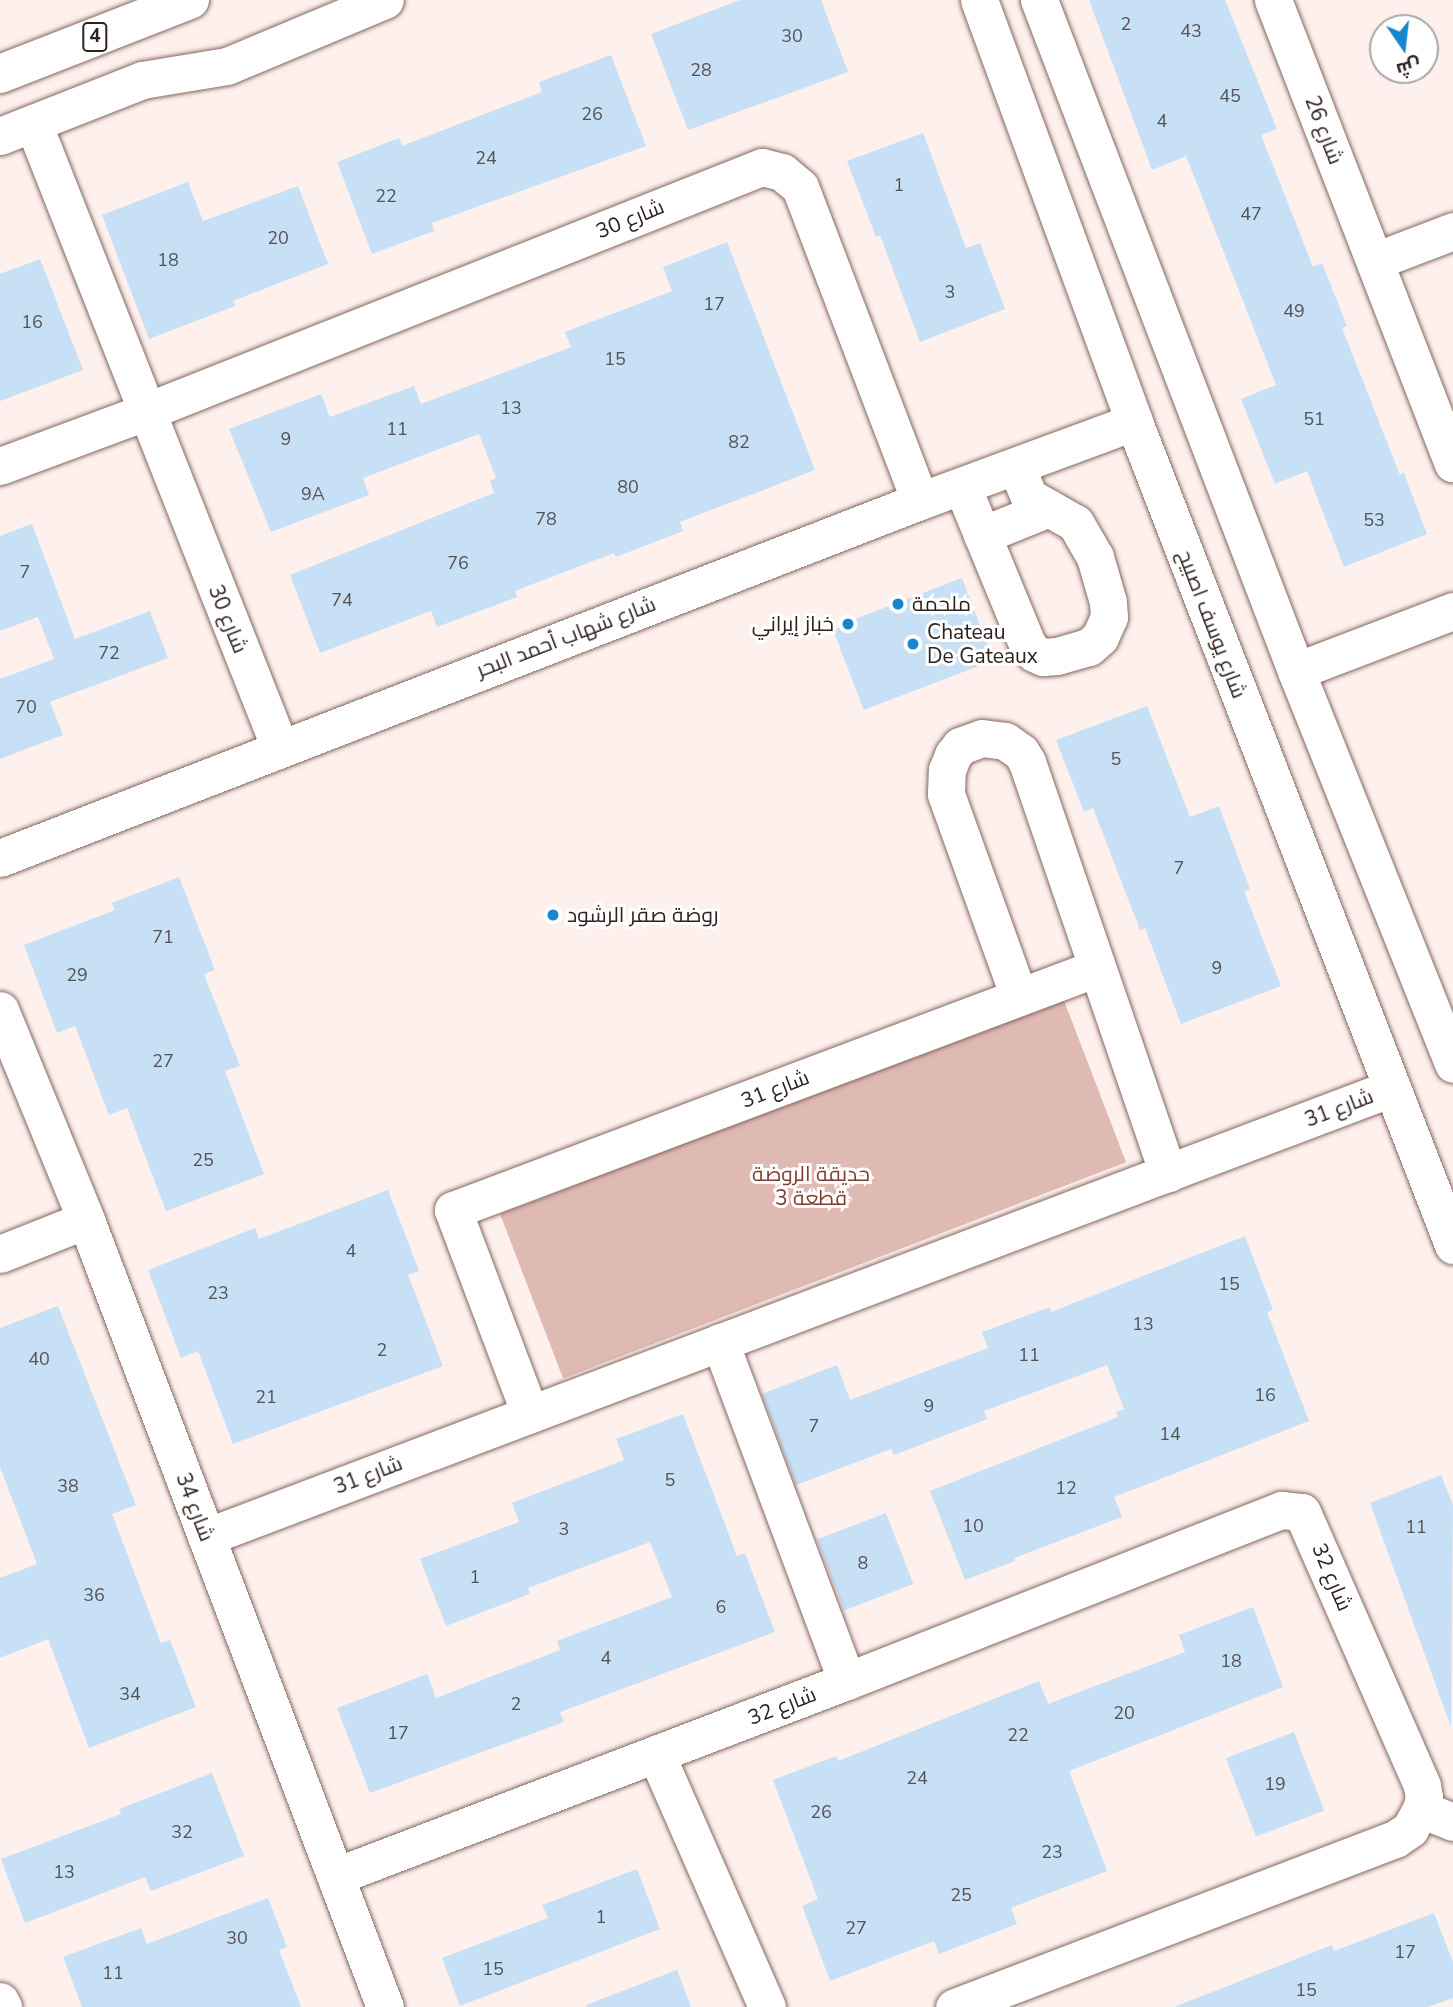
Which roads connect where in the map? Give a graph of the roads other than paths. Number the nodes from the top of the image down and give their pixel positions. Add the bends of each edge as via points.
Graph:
1 (190, 0) edge
2 (385, 0) edge
3 (979, 0) edge
4 (1038, 0) edge
5 (1273, 0) edge
6 (0, 74) edge
7 (33, 123) junction
8 (0, 136) edge
9 (1453, 231) edge
10 (1376, 261) junction
11 (145, 412) junction
12 (1133, 422) junction
13 (1453, 463) edge
14 (0, 466) edge
15 (1016, 467) junction
16 (962, 486) junction
17 (920, 501) junction
18 (1049, 508) junction
19 (982, 535) junction
20 (1453, 611) edge
21 (1296, 671) junction
22 (279, 748) junction
23 (0, 858) edge
24 (1097, 968) junction
25 (1440, 991) edge
26 (1019, 997) junction
27 (0, 1010) edge
28 (1453, 1064) edge
29 (1392, 1088) junction
30 (1168, 1173) junction
31 (86, 1220) junction
32 (1453, 1245) edge
33 (0, 1254) edge
34 (720, 1342) junction
35 (530, 1414) junction
36 (206, 1536) junction
37 (847, 1681) junction
38 (656, 1754) junction
39 (1437, 1816) edge
40 (336, 1876) junction
41 (0, 2000) edge
42 (3, 2007) edge
43 (386, 2007) edge
44 (767, 2007) edge
45 (954, 2007) edge

1 - 6 highway, 4
2 - 7 street via 228,66 142,80
3 - 12 street, شارع يوسف اصبيح
4 - 21 street
5 - 10 street, شارع 26
7 - 8 street
7 - 11 street
9 - 10 street
10 - 13 street, شارع 26
11 - 14 street, شارع 30
11 - 17 street, شارع 30 via 752,170 772,169 800,187
11 - 22 street, شارع 30
12 - 15 street, شارع شهاب أحمد البحر
12 - 29 street, شارع يوسف اصبيح
15 - 16 street, شارع شهاب أحمد البحر
15 - 18 street via 1029,496
16 - 17 street, شارع شهاب أحمد البحر
16 - 19 street
17 - 22 street, شارع شهاب أحمد البحر
18 - 19 street
18 - 19 street via 1075,523 1095,557 1104,585 1106,628 1089,647 1057,656 1034,653
20 - 21 street
21 - 25 street
22 - 23 street, شارع شهاب أحمد البحر
24 - 26 street, شارع 31
24 - 26 street via 1027,762 1005,741 971,741 953,755 946,794
24 - 30 street
25 - 28 street
26 - 35 street, شارع 31 via 453,1210
27 - 31 street, شارع 34
29 - 30 street, شارع 31
29 - 32 street, شارع يوسف اصبيح
30 - 34 street, شارع 31
31 - 33 street
31 - 36 street, شارع 34
34 - 35 street, شارع 31
34 - 37 street
35 - 36 street, شارع 31
36 - 40 street, شارع 34
37 - 38 street, شارع 32
37 - 39 street, شارع 32 via 1282,1510 1297,1510 1308,1521 1424,1797
38 - 40 street, شارع 32
38 - 44 street
39 - 45 street, شارع 32 via 1395,1839
40 - 43 street, شارع 34
41 - 42 street

